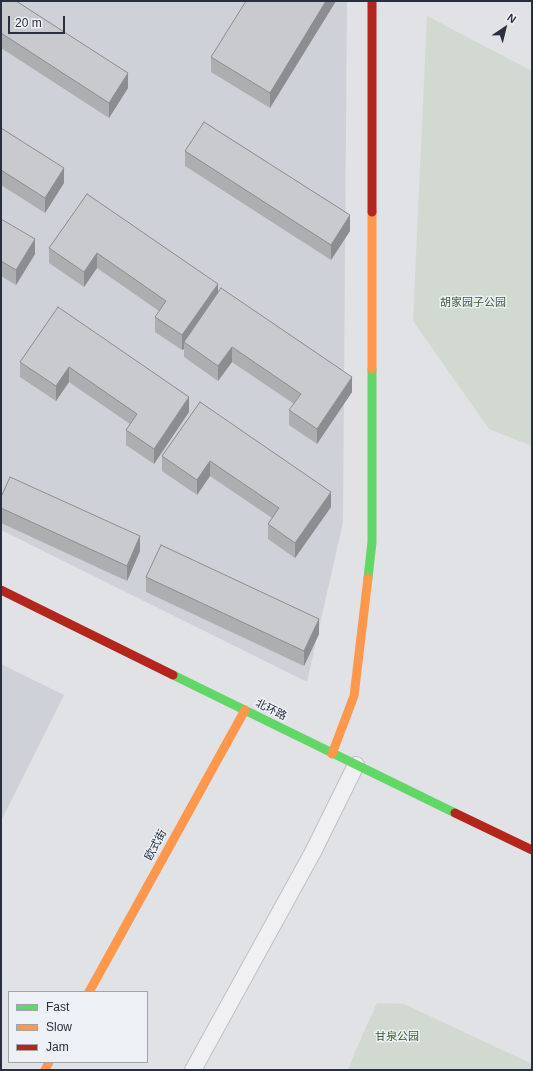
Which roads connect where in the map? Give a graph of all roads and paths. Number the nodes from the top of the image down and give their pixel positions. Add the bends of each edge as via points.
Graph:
1 (372, 1) edge
2 (1, 590) edge
3 (245, 710) junction
4 (332, 754) junction
5 (356, 765) junction
6 (532, 850) edge
7 (90, 991) edge
8 (193, 1070) edge

1 - 4 street via 372,542 354,696
2 - 3 street, 北环路
3 - 4 street, 北环路
3 - 7 street, 欧式街
4 - 5 street, 北环路
5 - 6 street, 北环路
5 - 8 street via 313,852

